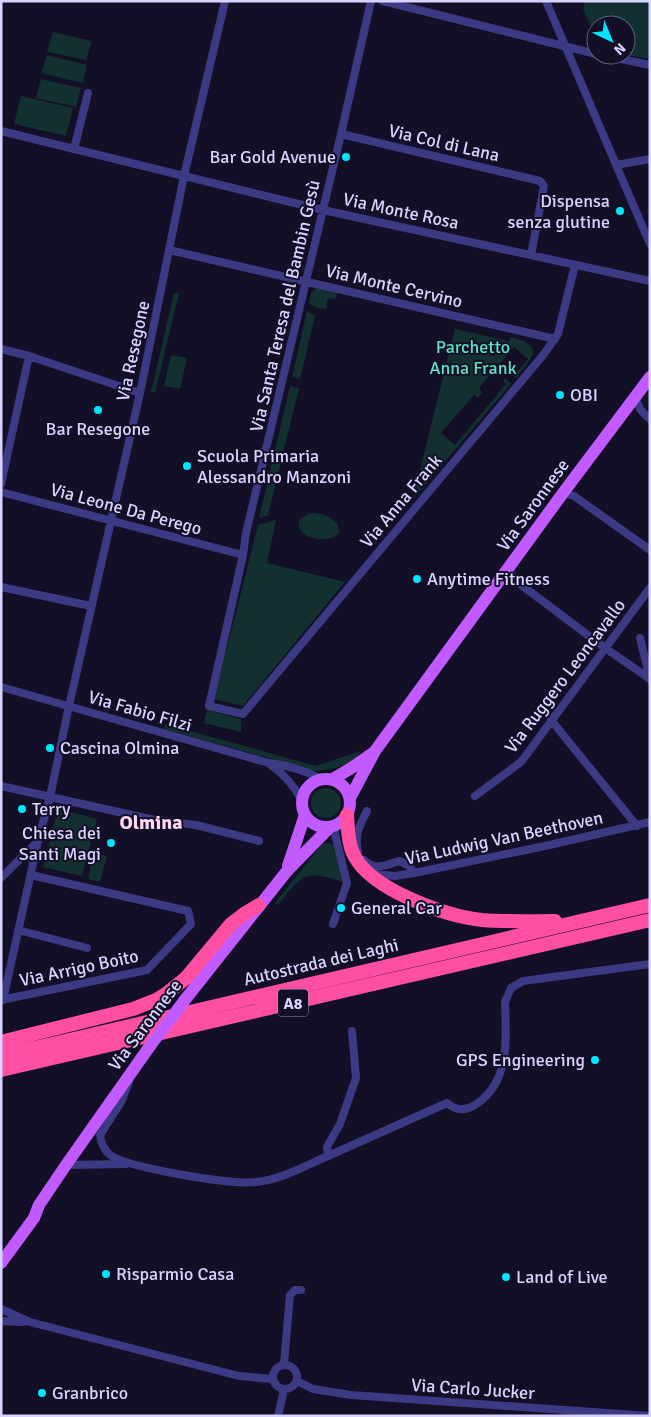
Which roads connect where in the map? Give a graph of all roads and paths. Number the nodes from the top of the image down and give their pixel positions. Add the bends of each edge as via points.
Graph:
1 (225, 1) edge
2 (371, 1) edge
3 (384, 1) edge
4 (546, 1) edge
5 (566, 47) junction
6 (586, 52) edge
7 (636, 62) edge
8 (650, 65) edge
9 (88, 92) dead end
10 (1, 131) edge
11 (341, 134) junction
12 (74, 149) junction
13 (650, 159) edge
14 (616, 165) junction
15 (184, 176) junction
16 (323, 210) junction
17 (650, 244) edge
18 (169, 250) junction
19 (531, 255) junction
20 (574, 264) junction
21 (650, 280) edge
22 (306, 282) junction
23 (555, 339) junction
24 (1, 349) edge
25 (29, 356) junction
26 (650, 377) edge
27 (140, 392) junction
28 (636, 395) junction
29 (650, 420) edge
30 (1, 484) edge
31 (1, 492) edge
32 (563, 492) junction
33 (111, 520) junction
34 (650, 550) edge
35 (243, 556) junction
36 (508, 568) junction
37 (1, 587) edge
38 (650, 588) edge
39 (92, 606) junction
40 (640, 638) dead end
41 (605, 648) junction
42 (650, 679) edge
43 (1, 687) edge
44 (69, 706) junction
45 (209, 706) joint
46 (551, 720) junction
47 (375, 751) junction
48 (269, 764) junction
49 (327, 779) junction
50 (1, 786) edge
51 (475, 796) dead end
52 (50, 797) junction
53 (350, 798) junction
54 (302, 801) junction
55 (366, 811) dead end
56 (305, 815) junction
57 (347, 816) junction
58 (650, 822) edge
59 (331, 826) junction
60 (637, 826) junction
61 (38, 841) junction
62 (259, 841) dead end
63 (365, 870) junction
64 (287, 871) junction
65 (414, 873) junction
66 (31, 875) junction
67 (1, 878) edge
68 (650, 905) edge
69 (259, 906) junction
70 (650, 920) edge
71 (580, 921) junction
72 (332, 924) dead end
73 (18, 930) junction
74 (87, 948) dead end
75 (650, 964) edge
76 (2, 1000) edge
77 (352, 1031) dead end
78 (1, 1042) edge
79 (79, 1052) junction
80 (1, 1056) edge
81 (1, 1070) edge
82 (133, 1070) junction
83 (1, 1076) edge
84 (328, 1156) junction
85 (130, 1164) junction
86 (66, 1165) junction
87 (39, 1205) junction
88 (1, 1248) edge
89 (1, 1263) edge
90 (301, 1290) dead end
91 (1, 1309) edge
92 (1, 1321) edge
93 (30, 1322) junction
94 (284, 1364) junction
95 (272, 1379) junction
96 (297, 1381) junction
97 (284, 1390) junction
98 (612, 1415) edge
99 (278, 1416) edge
100 (650, 1416) edge

1 - 15 street, Via Resegone
2 - 11 street, Via Santa Teresa del Bambin Gesù
3 - 5 street
4 - 5 street
5 - 6 street
5 - 14 street
7 - 8 street
9 - 12 street
10 - 12 street, Via Monte Rosa
11 - 16 street, Via Santa Teresa del Bambin Gesù
11 - 19 street, Via Col di Lana via 540,181 544,186
12 - 15 street, Via Monte Rosa
13 - 14 street
14 - 17 street
15 - 16 street, Via Monte Rosa
15 - 18 street, Via Resegone
16 - 19 street, Via Monte Rosa
16 - 22 street, Via Santa Teresa del Bambin Gesù
18 - 22 street, Via Monte Cervino
18 - 27 street, Via Resegone
19 - 20 street, Via Monte Rosa
20 - 21 street, Via Monte Rosa
20 - 23 street, Via Anna Frank
22 - 23 street, Via Monte Cervino
22 - 35 street, Via Santa Teresa del Bambin Gesù
23 - 45 street, Via Anna Frank via 243,714
24 - 25 street
25 - 27 street
25 - 30 street
26 - 28 main road, Via Saronnese
27 - 33 street, Via Resegone
28 - 29 street via 637,404
28 - 32 main road, Via Saronnese
31 - 33 street, Via Leone Da Perego
32 - 34 street via 574,496
32 - 36 main road, Via Saronnese
33 - 35 street, Via Leone Da Perego
33 - 39 street, Via Resegone
35 - 45 street, Via Santa Teresa del Bambin Gesù
36 - 41 street via 516,581
36 - 47 main road, Via Saronnese
37 - 39 street
38 - 41 street, Via Ruggero Leoncavallo
39 - 44 street, Via Resegone
40 - 42 street
41 - 42 street
41 - 46 street, Via Ruggero Leoncavallo
43 - 44 street, Via Fabio Filzi
44 - 48 street, Via Fabio Filzi
44 - 52 street, Via Resegone
46 - 51 street, Via Ruggero Leoncavallo via 521,762
46 - 60 street
47 - 49 main road, Via Saronnese via 353,767
47 - 53 main road, Via Saronnese
48 - 49 street, Via Fabio Filzi
48 - 54 street, Via Fabio Filzi via 286,776
49 - 53 main road via 345,788
49 - 54 main road, Via Saronnese via 308,786
50 - 52 street
52 - 61 street, Via Resegone
52 - 62 street via 150,819 196,825
53 - 57 main road, Via Saronnese
54 - 56 main road, Via Saronnese
55 - 65 street via 356,843 360,856 374,867 400,861
56 - 59 main road via 319,826
56 - 64 main road, Via Saronnese
57 - 59 main road, Via Saronnese
57 - 63 highway via 350,845
58 - 60 street, Via Ludwig Van Beethoven
59 - 64 main road, Via Saronnese
59 - 72 street via 347,883
60 - 65 street, Via Ludwig Van Beethoven
61 - 66 street, Via Resegone
61 - 67 street
63 - 65 street, Via Ludwig Van Beethoven via 376,876
63 - 71 highway via 387,887 455,915 498,921
64 - 69 main road, Via Saronnese
66 - 73 street, Via Resegone
66 - 76 street, Via Arrigo Boito via 188,911 191,924 147,970
68 - 71 highway, Autostrada dei Laghi / A8
69 - 78 highway via 231,924 186,978 156,1000 133,1009
69 - 82 main road, Via Saronnese, bridge
70 - 79 highway, Autostrada dei Laghi / A8
71 - 80 highway, Autostrada dei Laghi / A8
73 - 74 street
73 - 76 street, Via Resegone
75 - 84 street via 538,978 514,985 505,1002 505,1058 500,1075 478,1103 467,1109 454,1109 447,1103
77 - 84 street via 356,1078 340,1124 327,1147
79 - 81 highway, Autostrada dei Laghi / A8
79 - 83 highway
82 - 85 street via 122,1102 100,1135 102,1146 111,1156
82 - 86 main road, Via Saronnese
84 - 85 street via 256,1182 220,1181
85 - 86 street
86 - 87 main road, Via Saronnese
87 - 88 main road, Via Saronnese via 27,1213
87 - 89 main road, Via Saronnese via 34,1218
90 - 94 street via 290,1295
91 - 93 street
92 - 93 street
93 - 95 street via 238,1376
94 - 95 street via 274,1370
94 - 96 street via 295,1369
95 - 97 street
96 - 97 street
96 - 98 street, Via Carlo Jucker via 313,1389 352,1395
97 - 99 street
98 - 100 street, Via Carlo Jucker

